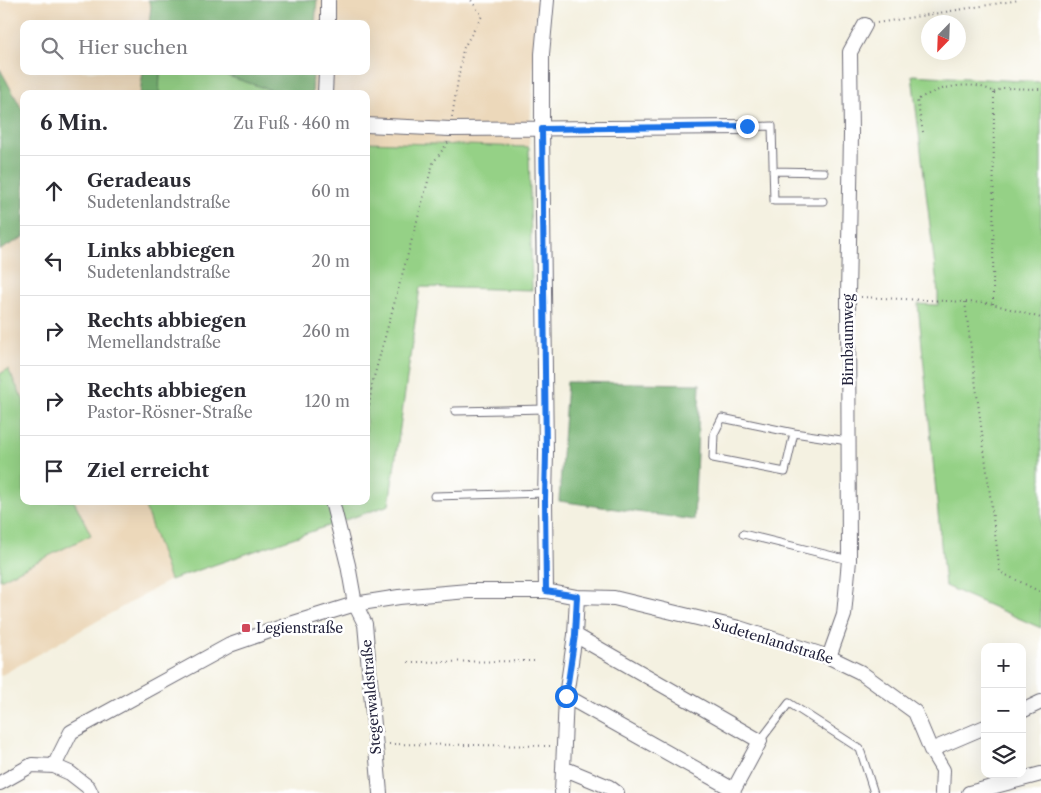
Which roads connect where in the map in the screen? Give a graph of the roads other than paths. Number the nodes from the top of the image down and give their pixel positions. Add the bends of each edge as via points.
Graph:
1 (328, 0) edge
2 (547, 0) edge
3 (328, 20) edge
4 (865, 25) road end
5 (326, 75) edge
6 (325, 90) edge
7 (370, 125) edge
8 (747, 126) joint
9 (542, 129) junction
10 (773, 171) junction
11 (824, 172) dead end
12 (823, 201) dead end
13 (545, 409) junction
14 (455, 411) dead end
15 (794, 433) junction
16 (848, 441) junction
17 (545, 493) junction
18 (434, 496) dead end
19 (333, 505) edge
20 (743, 534) dead end
21 (849, 560) junction
22 (546, 591) junction
23 (577, 596) junction
24 (355, 604) junction
25 (575, 635) junction
26 (829, 656) junction
27 (566, 696) junction
28 (1041, 702) edge
29 (1026, 708) edge
30 (981, 729) edge
31 (760, 740) junction
32 (931, 750) junction
33 (54, 766) junction
34 (564, 768) junction
35 (1041, 774) edge
36 (0, 783) edge
37 (733, 792) edge
38 (91, 793) edge
39 (380, 793) edge
40 (562, 793) edge
41 (617, 793) edge
42 (874, 793) edge
43 (942, 793) edge
44 (969, 793) edge

1 - 3 street
2 - 9 street via 542,54
4 - 16 street, Birnbaumweg via 850,52
5 - 6 street
7 - 9 street
8 - 9 street
8 - 10 lane via 772,126
9 - 13 street
10 - 11 lane
10 - 12 lane via 774,202
13 - 14 lane
13 - 17 street
15 - 15 lane via 722,418 714,434 713,458 785,472
15 - 16 lane
16 - 21 street, Birnbaumweg
17 - 18 lane
17 - 22 street
19 - 24 street, Stegerwaldstraße
20 - 21 lane
21 - 26 street, Birnbaumweg via 844,615
22 - 23 street, Sudetenlandstraße
22 - 24 street via 468,590
23 - 25 street
23 - 26 street, Sudetenlandstraße via 614,598 739,628
24 - 33 street via 230,645 71,732
24 - 39 street, Stegerwaldstraße via 365,624
25 - 27 street
25 - 31 street
26 - 32 street, Sudetenlandstraße via 860,672 914,712
27 - 34 street
27 - 37 street
28 - 29 street
30 - 32 street
31 - 37 street
31 - 42 lane via 789,703 860,749
32 - 43 street, Sudetenlandstraße via 943,770
33 - 36 street via 32,766
33 - 38 street via 70,773
34 - 40 street
34 - 41 street
35 - 44 street

